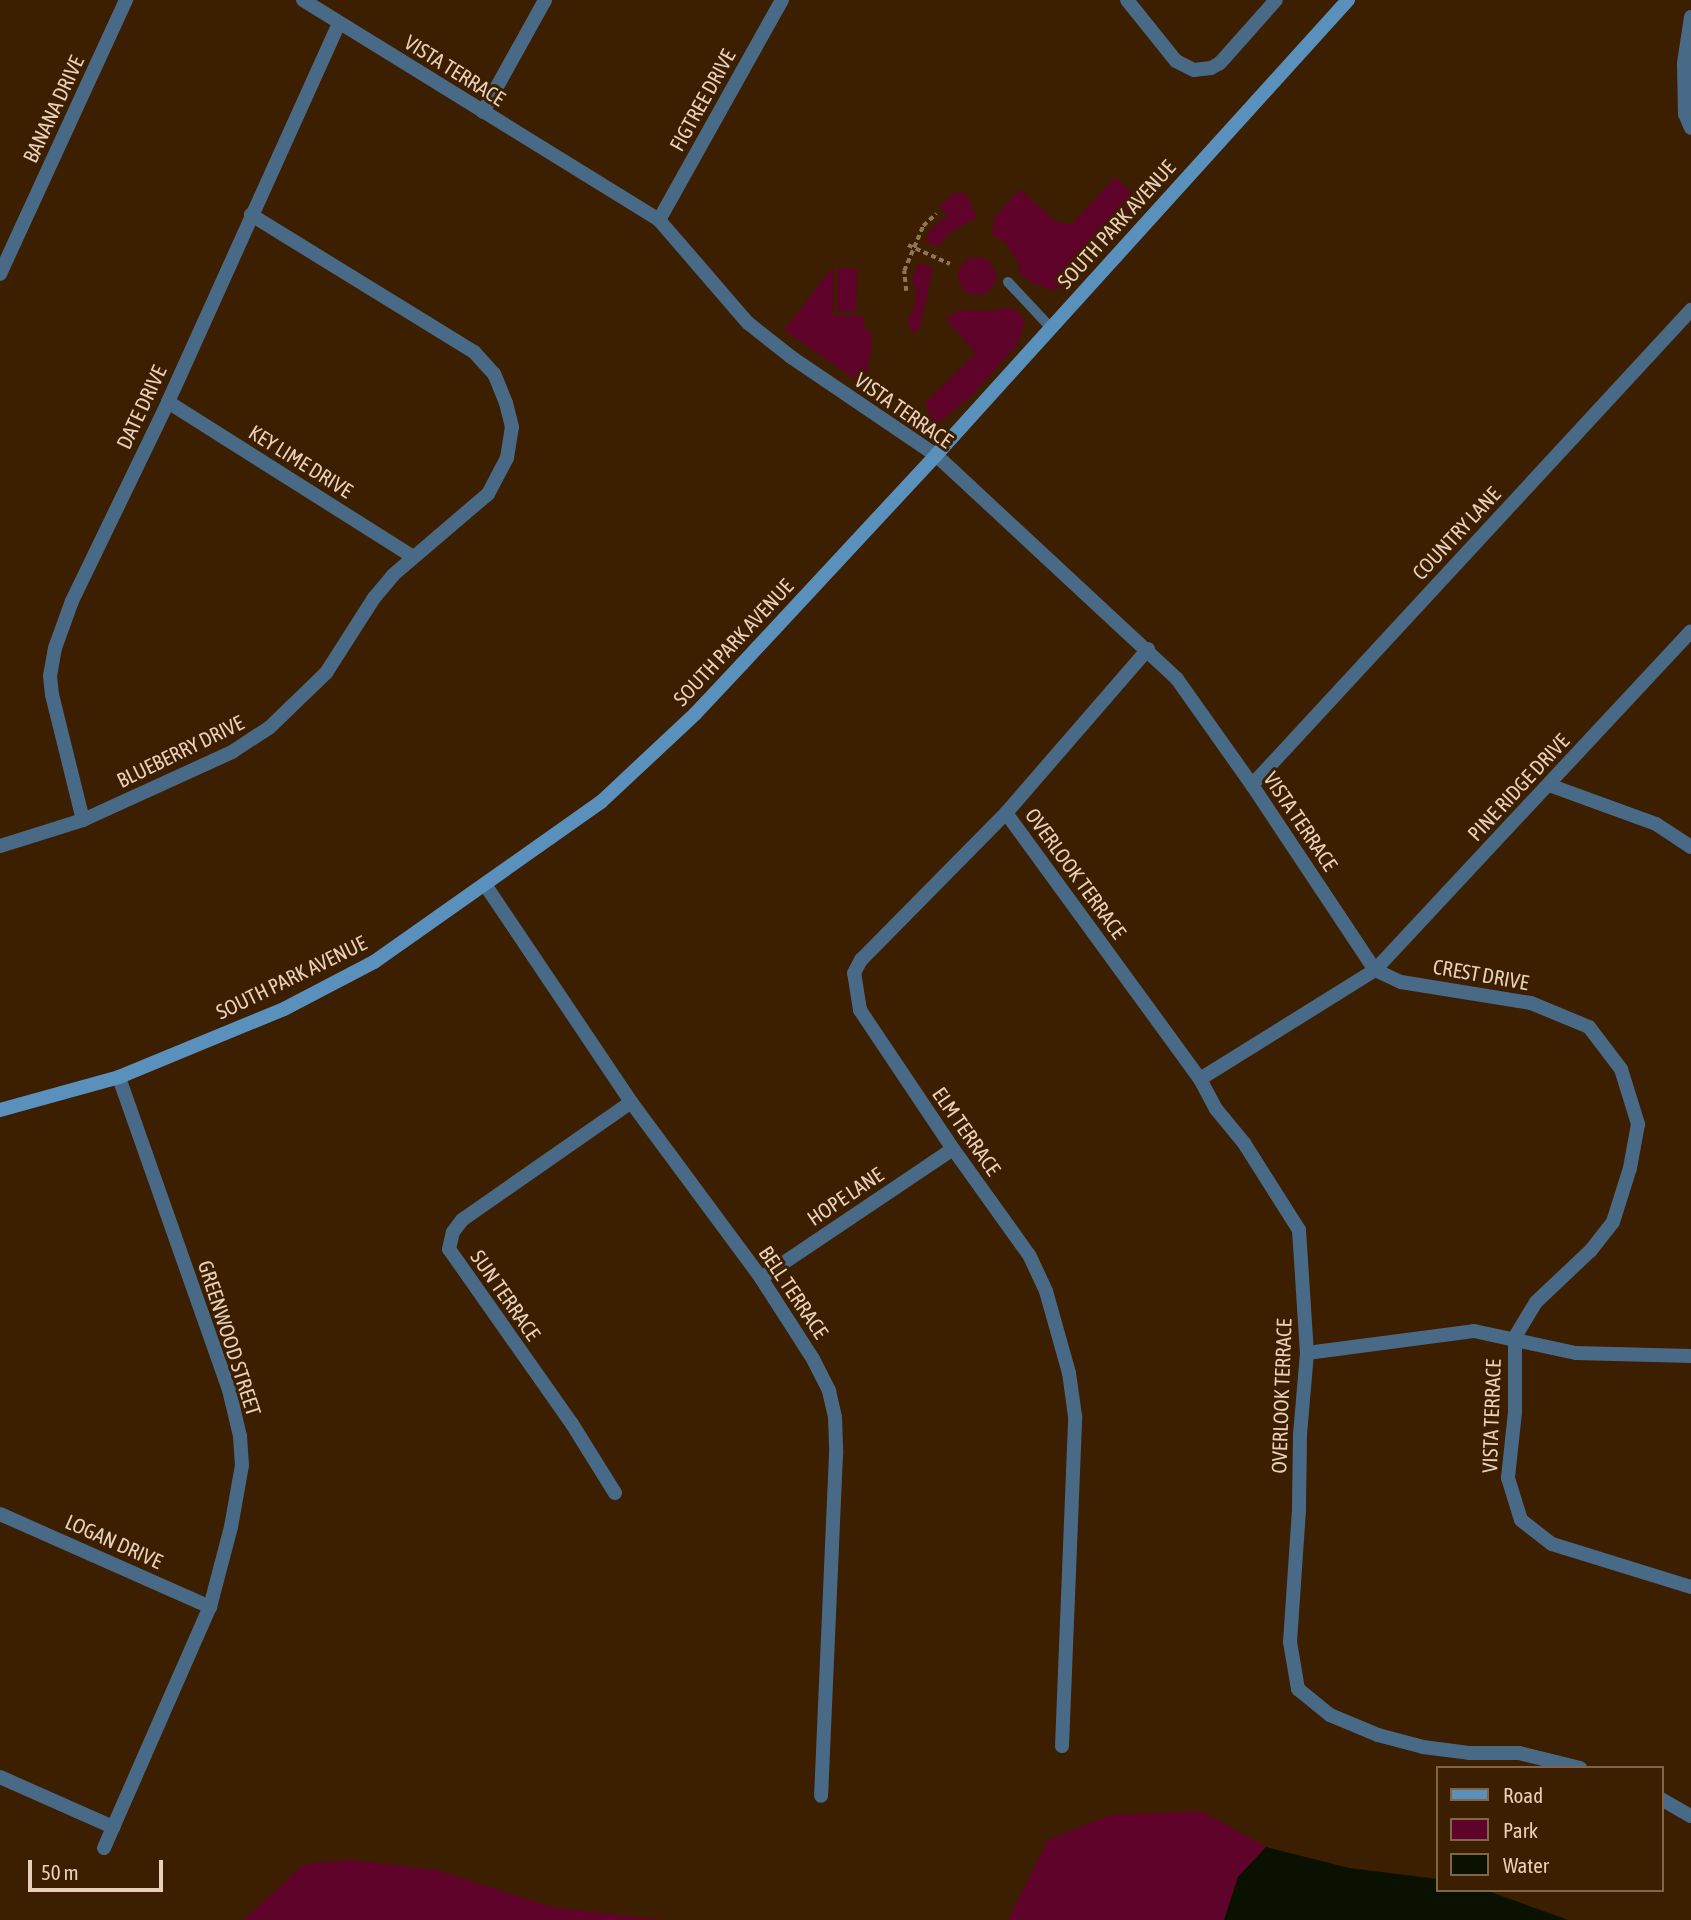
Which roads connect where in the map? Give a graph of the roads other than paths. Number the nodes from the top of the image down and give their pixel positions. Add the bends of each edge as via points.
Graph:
1 (126, 0) edge
2 (303, 0) edge
3 (545, 0) edge
4 (782, 0) edge
5 (1128, 0) edge
6 (1276, 0) edge
7 (1348, 0) edge
8 (1691, 17) edge
9 (339, 23) junction
10 (1688, 58) edge
11 (483, 112) junction
12 (1691, 128) edge
13 (251, 215) junction
14 (659, 220) junction
15 (0, 274) edge
16 (1008, 282) dead end
17 (1691, 310) edge
18 (1051, 328) junction
19 (168, 402) junction
20 (936, 455) junction
21 (412, 556) junction
22 (1691, 631) edge
23 (1148, 649) junction
24 (1252, 785) junction
25 (1549, 785) junction
26 (1006, 813) junction
27 (83, 820) junction
28 (0, 846) edge
29 (1691, 847) edge
30 (486, 886) junction
31 (1375, 970) junction
32 (119, 1077) junction
33 (1200, 1080) junction
34 (631, 1102) junction
35 (0, 1110) edge
36 (953, 1149) junction
37 (761, 1278) junction
38 (1515, 1337) junction
39 (1307, 1353) junction
40 (1691, 1356) edge
41 (615, 1493) dead end
42 (0, 1514) edge
43 (1691, 1587) edge
44 (210, 1607) junction
45 (1062, 1746) dead end
46 (1572, 1766) edge
47 (0, 1777) edge
48 (821, 1796) dead end
49 (1663, 1800) edge
50 (1691, 1816) edge
51 (114, 1827) junction
52 (104, 1848) dead end

1 - 15 street, BANANA DRIVE
2 - 9 street, VISTA TERRACE
3 - 11 street
4 - 14 street, FIGTREE DRIVE
5 - 6 street via 1176,61 1194,70 1220,63
7 - 18 street, SOUTH PARK AVENUE
8 - 10 street
9 - 11 street, VISTA TERRACE
9 - 13 street, DATE DRIVE
10 - 12 street via 1685,114
11 - 14 street, VISTA TERRACE
13 - 19 street, DATE DRIVE
13 - 21 street, BLUEBERRY DRIVE via 467,347 486,364 501,388 512,427 507,458 496,482 475,507
14 - 20 street, VISTA TERRACE via 748,323 790,357
16 - 18 lane
17 - 24 street, COUNTRY LANE
18 - 20 street, SOUTH PARK AVENUE
19 - 21 street, KEY LIME DRIVE
19 - 27 street, DATE DRIVE via 72,601 52,662 52,695
20 - 23 street, VISTA TERRACE
20 - 30 street, SOUTH PARK AVENUE via 695,714 601,802
21 - 27 street, BLUEBERRY DRIVE via 374,598 326,673 270,727 232,752
22 - 25 street, PINE RIDGE DRIVE
23 - 24 street, VISTA TERRACE via 1177,679
23 - 26 street, ELM TERRACE
24 - 31 street, VISTA TERRACE
25 - 29 street via 1656,824
25 - 31 street, PINE RIDGE DRIVE
26 - 33 street, OVERLOOK TERRACE
26 - 36 street, ELM TERRACE via 861,960 854,973 860,1010
27 - 28 street, BLUEBERRY DRIVE
30 - 32 street, SOUTH PARK AVENUE via 374,962 296,1003
30 - 34 street, BELL TERRACE
31 - 33 street
31 - 38 street, CREST DRIVE via 1401,982 1531,1003 1589,1027 1621,1069 1638,1124 1613,1222 1590,1251 1536,1302
32 - 35 street, SOUTH PARK AVENUE
32 - 44 street, GREENWOOD STREET via 229,1390 240,1436 238,1496
33 - 39 street, OVERLOOK TERRACE via 1299,1230
34 - 37 street, BELL TERRACE
34 - 41 street, SUN TERRACE via 462,1220 449,1249
36 - 37 street, HOPE LANE
36 - 45 street, ELM TERRACE via 1029,1255 1046,1291 1069,1373 1075,1416
37 - 48 street, BELL TERRACE via 813,1359 829,1391 835,1417
38 - 39 street via 1474,1331
38 - 40 street via 1576,1353
38 - 43 street, VISTA TERRACE via 1515,1412 1508,1478 1521,1520 1552,1544
39 - 46 street, OVERLOOK TERRACE via 1290,1642 1298,1689 1330,1715 1378,1735 1423,1747 1519,1753
42 - 44 street, LOGAN DRIVE
44 - 51 street, GREENWOOD STREET
47 - 51 street
49 - 50 street
51 - 52 street, GREENWOOD STREET

